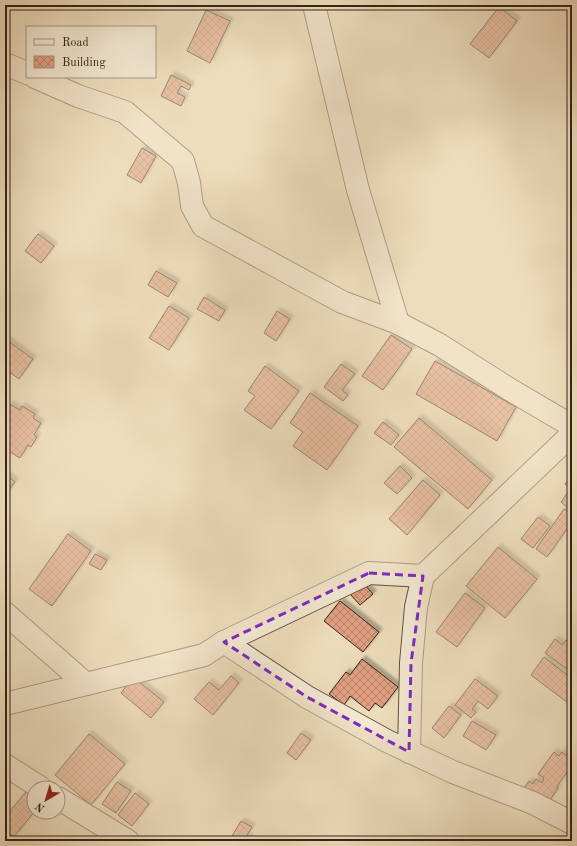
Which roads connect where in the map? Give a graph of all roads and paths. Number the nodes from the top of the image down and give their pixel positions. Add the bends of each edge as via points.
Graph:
1 (314, 5) edge
2 (5, 64) edge
3 (26, 73) edge
4 (37, 78) edge
5 (398, 323) junction
6 (572, 426) edge
7 (572, 434) edge
8 (423, 576) junction
9 (5, 613) edge
10 (224, 642) junction
11 (86, 684) junction
12 (5, 704) edge
13 (409, 752) junction
14 (5, 765) edge
15 (28, 780) edge
16 (66, 803) edge
17 (572, 823) edge
18 (128, 841) edge

1 - 5 street via 358,190
2 - 3 street
4 - 5 street via 78,96 125,112 183,161 192,206 203,226 342,302
5 - 6 street via 440,345
7 - 8 street
8 - 10 street via 369,573
8 - 13 street via 416,607 411,663
9 - 11 street
10 - 11 street via 204,655
10 - 13 street via 306,697
11 - 12 street
13 - 17 street via 533,803
14 - 15 street
16 - 18 street

